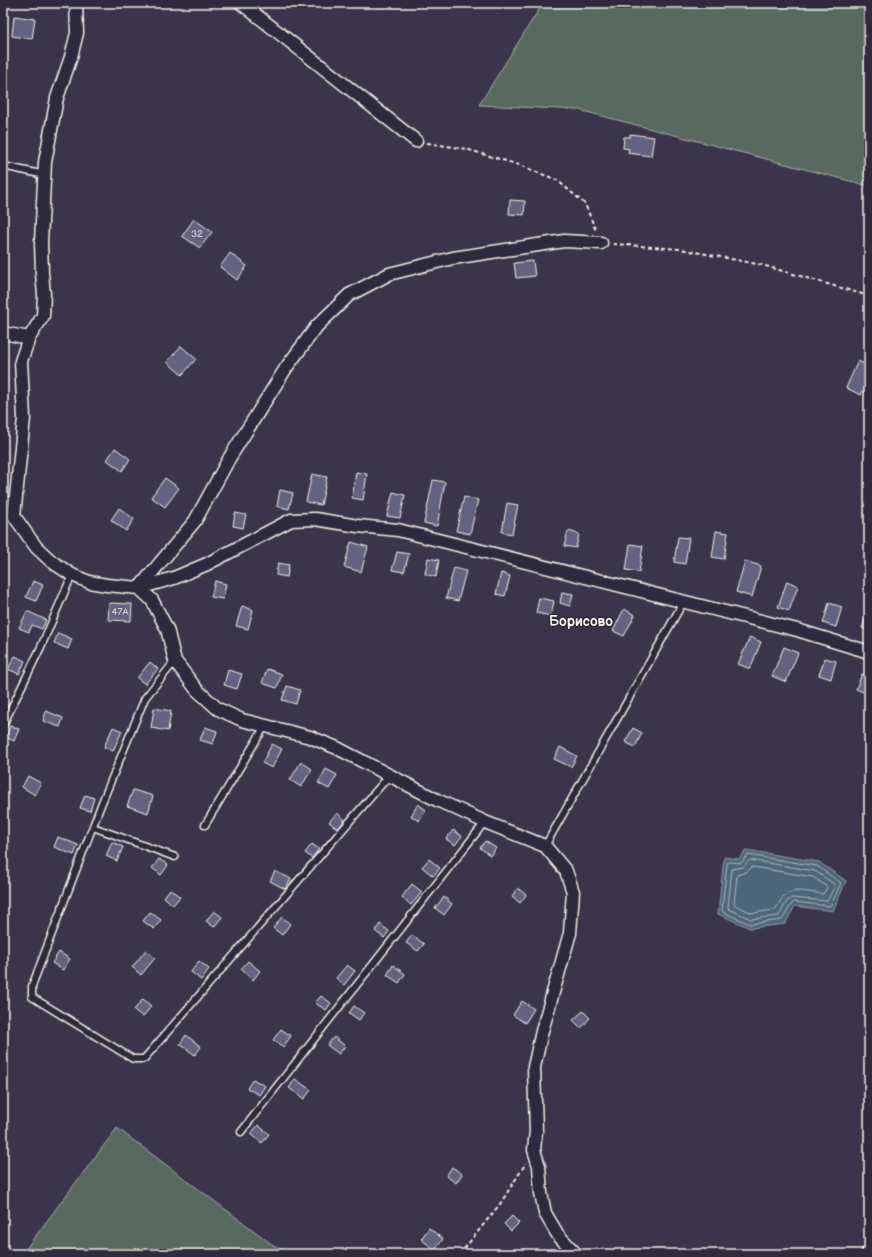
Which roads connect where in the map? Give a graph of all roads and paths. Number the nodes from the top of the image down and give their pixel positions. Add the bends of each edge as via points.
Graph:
1 (76, 3) edge
2 (241, 3) edge
3 (416, 141) joint
4 (3, 166) edge
5 (45, 175) junction
6 (601, 243) junction
7 (869, 296) edge
8 (3, 333) edge
9 (29, 338) junction
10 (8, 515) edge
11 (72, 575) junction
12 (139, 588) junction
13 (684, 601) junction
14 (869, 652) edge
15 (175, 661) junction
16 (3, 725) edge
17 (265, 726) junction
18 (389, 776) junction
19 (485, 822) junction
20 (205, 825) dead end
21 (93, 827) junction
22 (545, 846) junction
23 (175, 857) dead end
24 (241, 1132) dead end
25 (534, 1150) junction
26 (869, 1245) edge
27 (460, 1254) edge
28 (576, 1254) edge
29 (854, 1254) edge

1 - 5 street via 77,33 57,98 45,162
2 - 3 street
3 - 6 path via 466,148 557,180 585,204
4 - 5 lane
5 - 9 street via 41,242 43,316
6 - 7 path via 680,248 762,265
6 - 12 street via 564,241 453,258 389,274 349,295 317,326 286,368 230,457 195,521
8 - 9 street
9 - 10 street via 21,361 24,418 16,483
10 - 11 street via 36,547
11 - 12 street via 89,582
11 - 16 lane
12 - 13 street via 174,578 207,564 291,520 315,520 398,530
12 - 15 street via 152,600 167,629
13 - 14 street via 797,630
13 - 22 lane
15 - 17 street via 197,690 218,709 242,720
15 - 21 lane via 145,698
17 - 18 street via 310,737 337,748
17 - 20 lane
18 - 19 street
18 - 21 lane via 144,1059 133,1059 32,997 32,986
19 - 22 street
19 - 24 lane
21 - 23 lane
22 - 25 street via 566,871 573,892 570,933 534,1067
25 - 27 path via 500,1204
25 - 28 street via 539,1166 545,1213 558,1235
26 - 29 path

